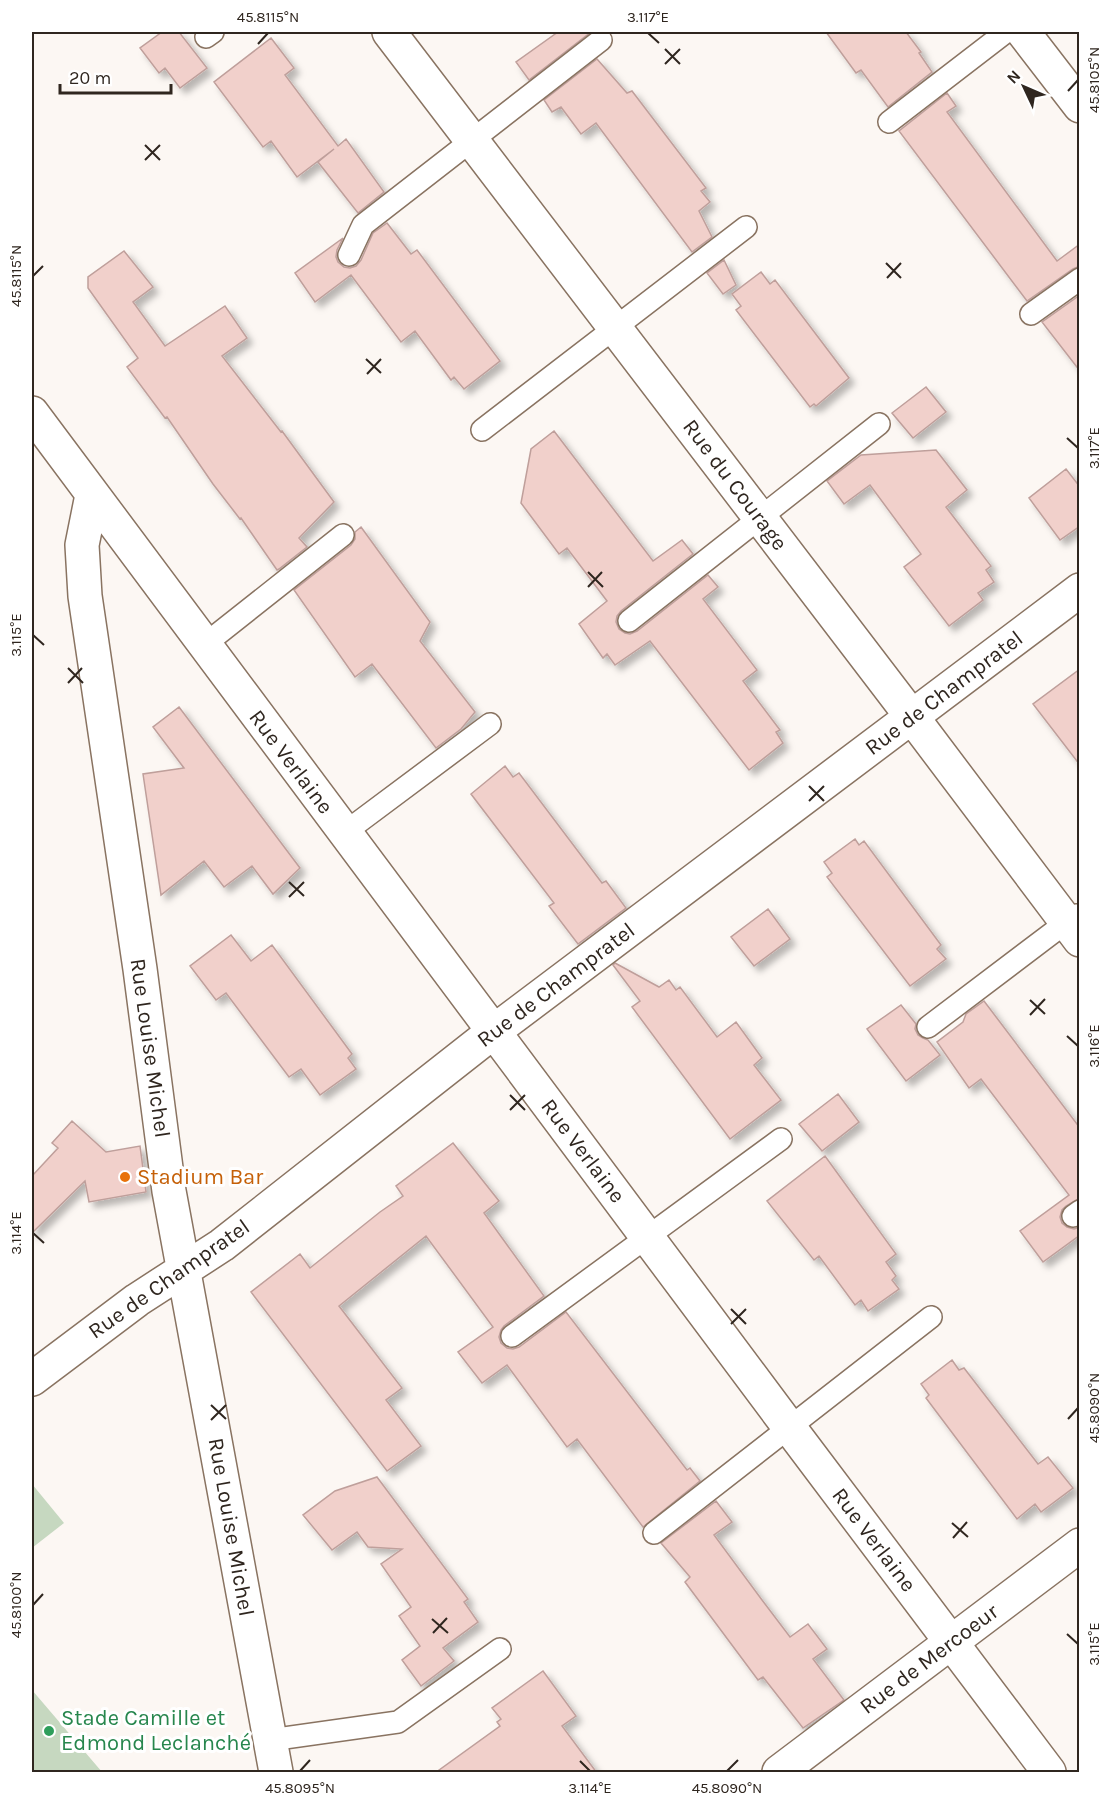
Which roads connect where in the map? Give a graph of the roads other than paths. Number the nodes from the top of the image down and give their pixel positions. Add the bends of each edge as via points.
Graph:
1 (389, 32) edge
2 (1006, 32) edge
3 (1023, 32) edge
4 (601, 40) dead end
5 (1080, 106) edge
6 (889, 123) dead end
7 (471, 140) junction
8 (746, 227) dead end
9 (349, 255) dead end
10 (1080, 279) edge
11 (1031, 314) dead end
12 (614, 327) junction
13 (32, 413) edge
14 (879, 424) dead end
15 (482, 430) dead end
16 (92, 495) junction
17 (760, 518) junction
18 (343, 535) dead end
19 (1080, 590) edge
20 (629, 621) dead end
21 (204, 645) junction
22 (912, 717) junction
23 (490, 724) dead end
24 (344, 832) junction
25 (1075, 925) edge
26 (928, 1027) dead end
27 (493, 1032) junction
28 (781, 1139) dead end
29 (648, 1238) junction
30 (184, 1270) junction
31 (931, 1317) dead end
32 (512, 1336) dead end
33 (32, 1378) edge
34 (789, 1427) junction
35 (654, 1533) dead end
36 (1080, 1545) edge
37 (951, 1643) junction
38 (500, 1648) dead end
39 (270, 1740) junction
40 (276, 1773) edge
41 (778, 1773) edge
42 (1049, 1773) edge

1 - 7 street, Rue du Courage
2 - 6 lane
3 - 5 street
4 - 7 lane
7 - 9 lane via 363,225
7 - 12 street, Rue du Courage
8 - 12 lane
10 - 11 lane
12 - 15 lane
12 - 17 street, Rue du Courage
13 - 16 street, Rue Verlaine
14 - 17 lane
16 - 21 street, Rue Verlaine
16 - 30 street, Rue Louise Michel via 82,545 85,596
17 - 20 lane
17 - 22 street, Rue du Courage
18 - 21 lane
19 - 22 street, Rue de Champratel
21 - 24 street, Rue Verlaine
22 - 25 street, Rue du Courage
22 - 27 street, Rue de Champratel
23 - 24 lane
24 - 27 street, Rue Verlaine
25 - 26 lane
27 - 29 street, Rue Verlaine
27 - 30 street, Rue de Champratel via 222,1245
28 - 29 lane
29 - 32 lane
29 - 34 street, Rue Verlaine
30 - 33 street, Rue de Champratel via 136,1300
30 - 39 street, Rue Louise Michel
31 - 34 lane
34 - 35 lane
34 - 37 street, Rue Verlaine
36 - 37 street, Rue de Mercoeur
37 - 41 street, Rue de Mercoeur
37 - 42 street, Rue Verlaine
38 - 39 lane via 398,1722
39 - 40 street, Rue Louise Michel

